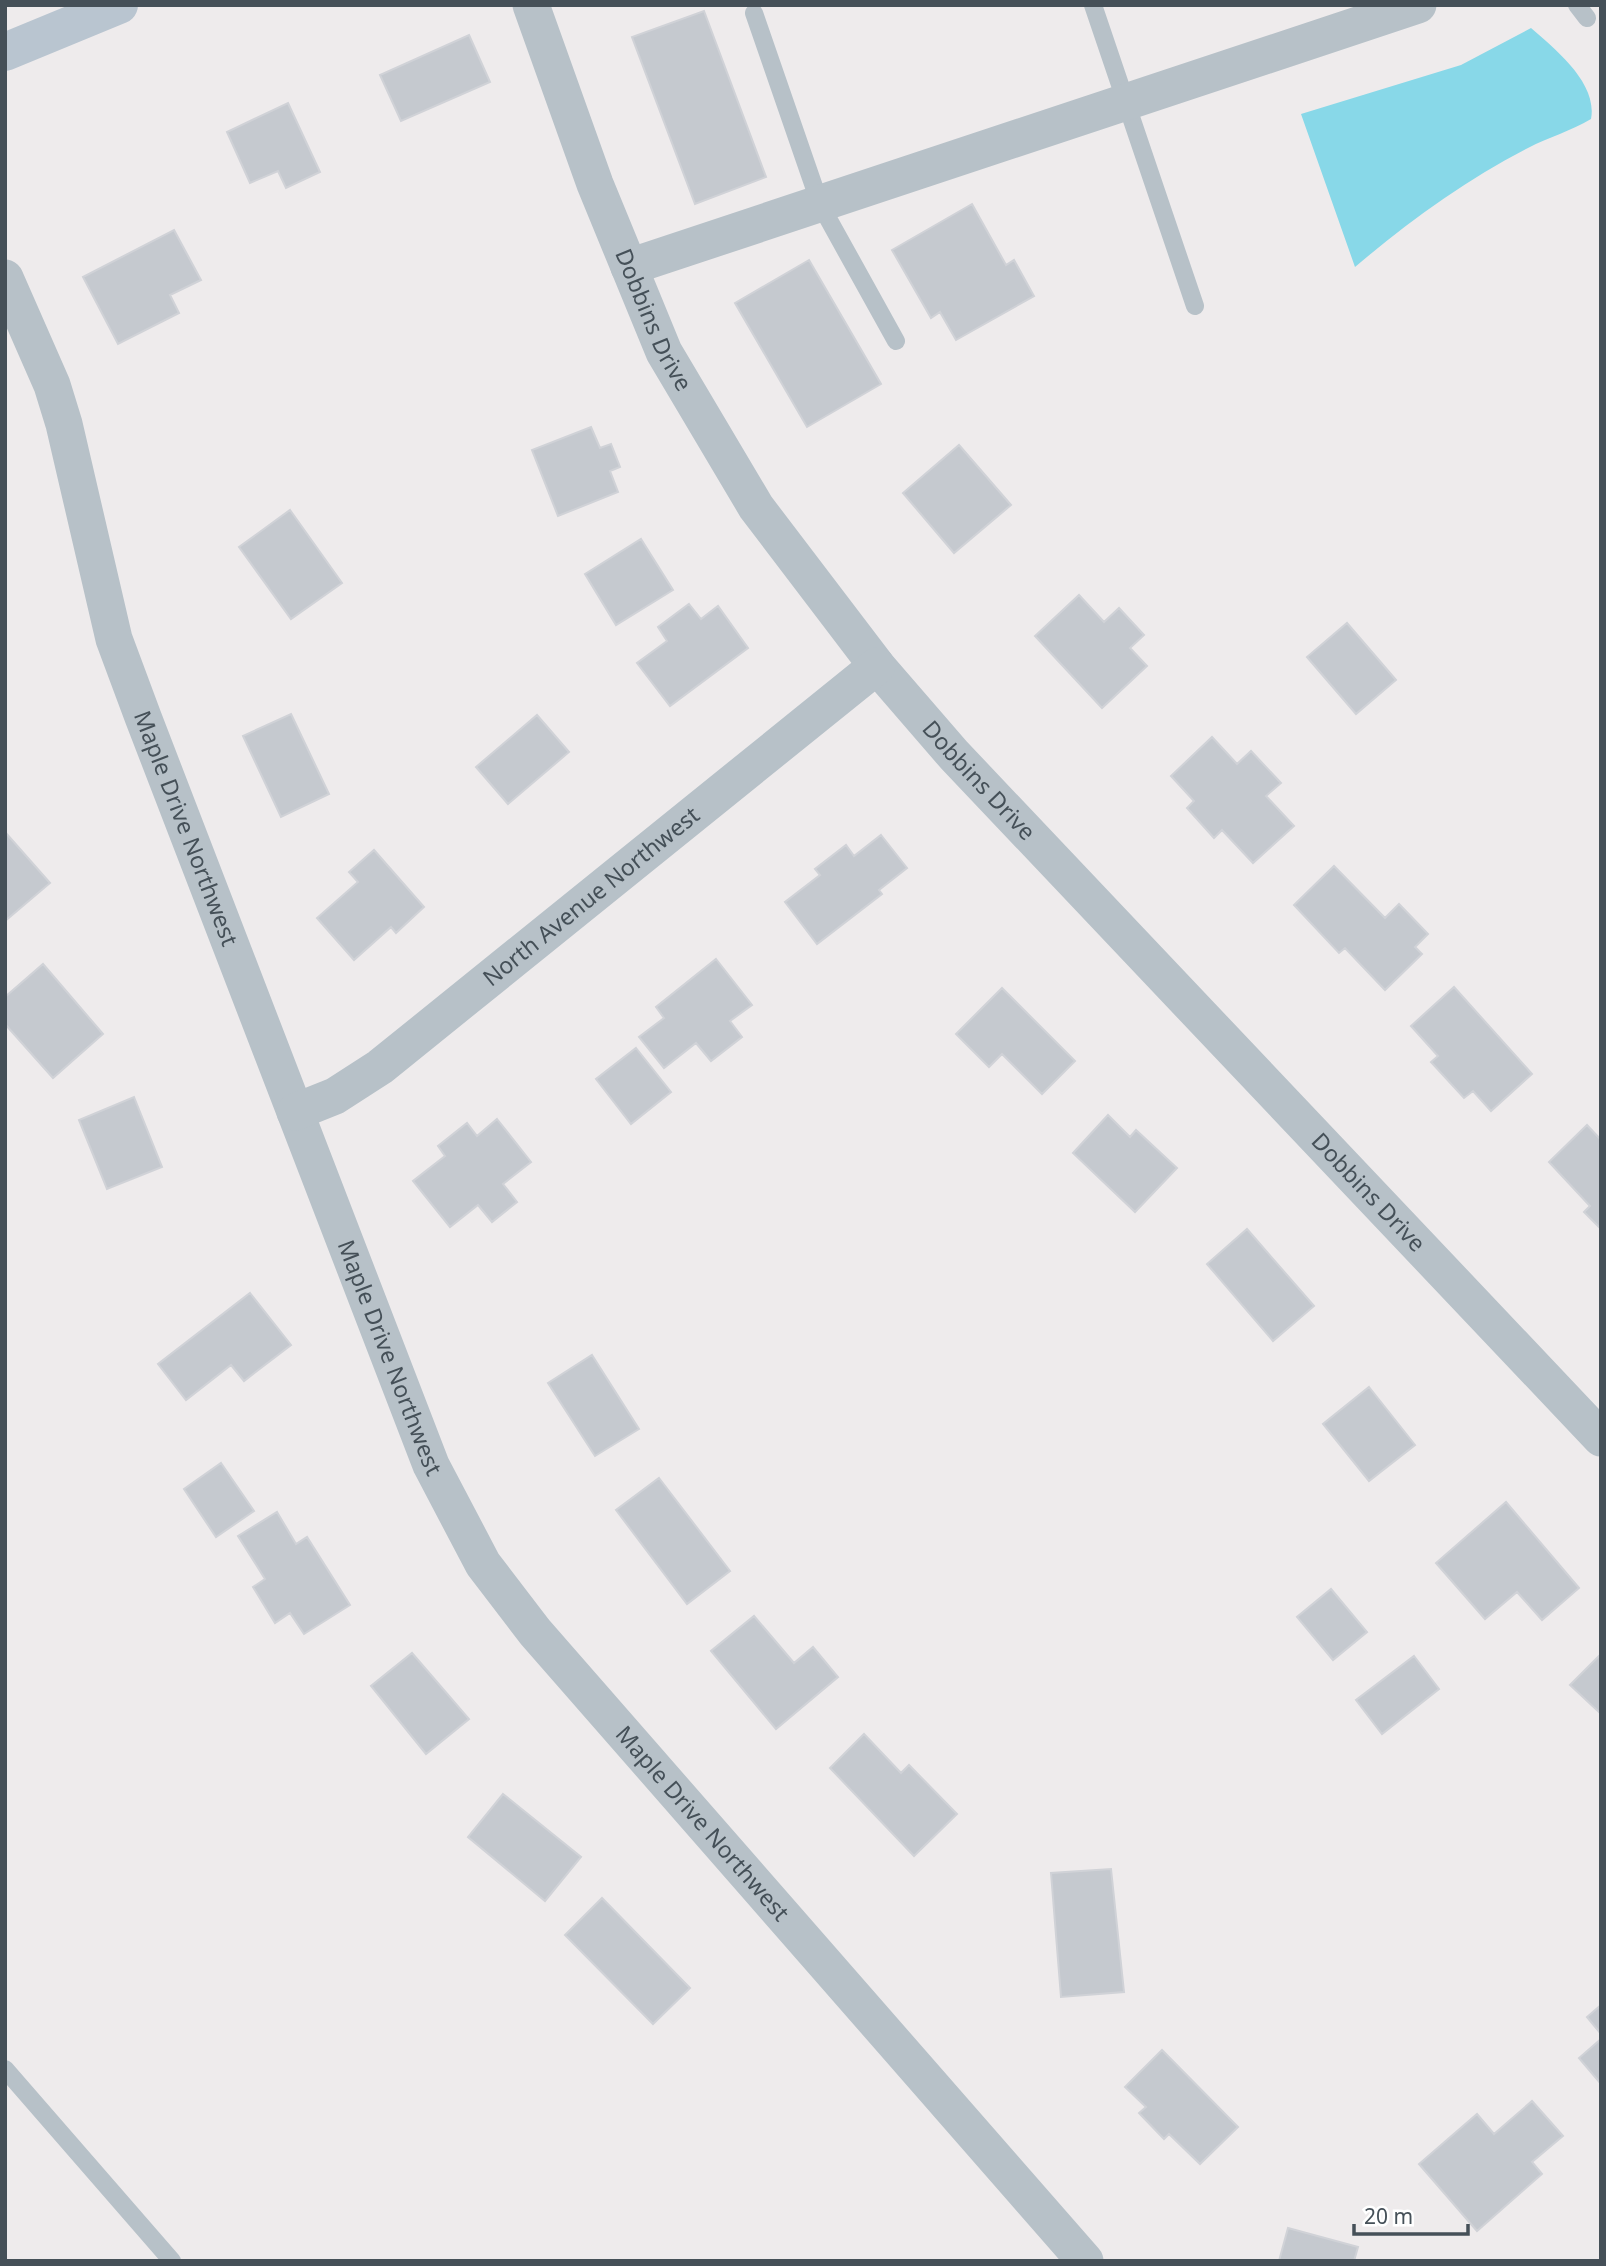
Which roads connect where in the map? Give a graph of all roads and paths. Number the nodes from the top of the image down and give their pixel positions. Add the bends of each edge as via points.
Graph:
1 (120, 5) edge
2 (1093, 5) edge
3 (1419, 5) edge
4 (544, 10) edge
5 (754, 13) dead end
6 (5, 52) edge
7 (1125, 100) junction
8 (820, 204) junction
9 (629, 267) junction
10 (5, 278) edge
11 (1195, 306) dead end
12 (896, 341) dead end
13 (877, 666) junction
14 (295, 1112) junction
15 (1601, 1438) edge
16 (5, 2069) edge
17 (173, 2261) edge
18 (1085, 2261) edge

1 - 6 main road
2 - 7 lane
3 - 7 street
4 - 9 street, Dobbins Drive
5 - 8 lane
7 - 8 street
7 - 11 lane
8 - 9 street
8 - 12 lane
9 - 13 street, Dobbins Drive via 664,352 707,429 756,507
10 - 14 street, Maple Drive Northwest via 64,424 114,639
13 - 14 street, North Avenue Northwest via 380,1067 335,1096
13 - 15 street, Dobbins Drive via 954,755
14 - 18 street, Maple Drive Northwest via 431,1465 483,1564 536,1632
16 - 17 lane

